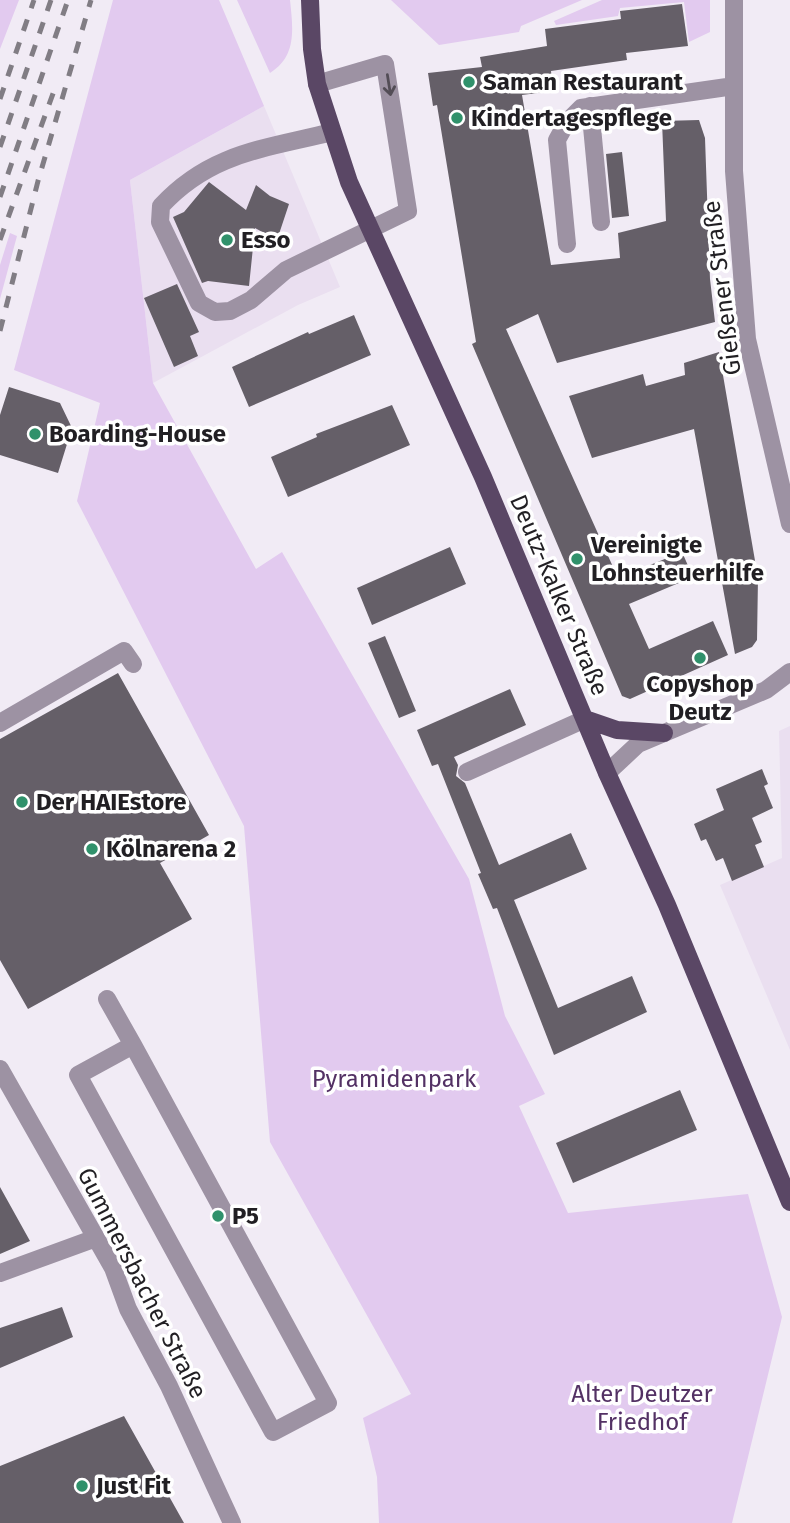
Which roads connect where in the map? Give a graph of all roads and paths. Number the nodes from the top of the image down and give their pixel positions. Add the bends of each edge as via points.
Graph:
1 (734, 0) edge
2 (311, 2) edge
3 (317, 84) junction
4 (734, 86) junction
5 (590, 106) junction
6 (332, 132) junction
7 (601, 222) dead end
8 (369, 227) junction
9 (567, 244) dead end
10 (790, 524) edge
11 (133, 664) dead end
12 (790, 672) edge
13 (585, 719) junction
14 (0, 723) edge
15 (664, 733) junction
16 (467, 772) dead end
17 (607, 773) junction
18 (107, 999) dead end
19 (133, 1045) junction
20 (0, 1069) edge
21 (790, 1202) edge
22 (96, 1238) junction
23 (0, 1273) edge
24 (232, 1523) edge

1 - 4 street, Gießener Straße
2 - 3 main road, Deutz-Kalker Straße
3 - 6 main road, Deutz-Kalker Straße
3 -> 8 street via 385,64 408,211
4 - 5 street
4 - 10 street, Gießener Straße via 737,242 747,339
5 - 7 street
5 - 9 street via 567,122 557,140
6 - 8 main road, Deutz-Kalker Straße
6 - 8 street via 253,149 196,174 161,206 160,222 198,303 215,312 230,312 286,270
8 - 13 main road, Deutz-Kalker Straße via 483,477
11 - 14 street via 124,651
12 - 15 street via 766,690
13 - 15 main road via 617,730
13 - 16 street
13 - 17 main road, Deutz-Kalker Straße
15 - 17 street via 638,744
17 - 21 main road, Deutz-Kalker Straße
18 - 19 street
19 - 19 street via 328,1403 273,1433 78,1075
20 - 22 street, Gummersbacher Straße
22 - 23 street
22 - 24 street, Gummersbacher Straße

